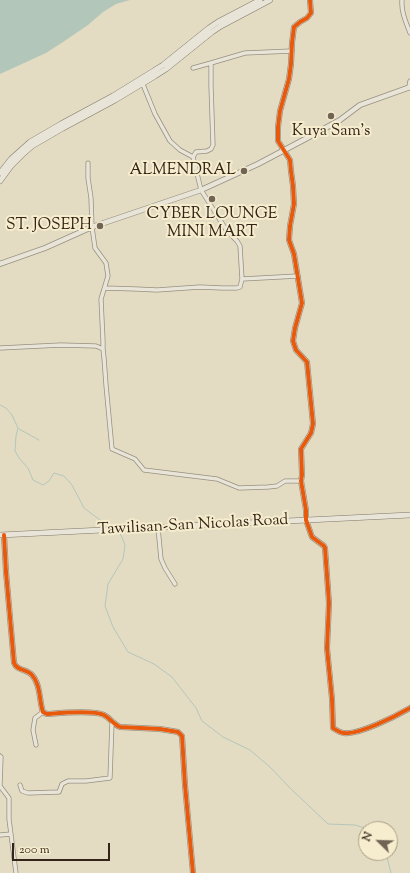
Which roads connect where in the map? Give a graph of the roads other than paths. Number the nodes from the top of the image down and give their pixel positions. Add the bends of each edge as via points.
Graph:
1 (260, 0) edge
2 (270, 0) edge
3 (310, 0) edge
4 (402, 0) edge
5 (410, 32) edge
6 (196, 42) junction
7 (292, 51) junction
8 (211, 63) junction
9 (193, 68) dead end
10 (410, 81) edge
11 (141, 82) junction
12 (410, 87) edge
13 (284, 150) junction
14 (193, 157) junction
15 (88, 163) dead end
16 (0, 173) edge
17 (0, 181) edge
18 (201, 190) junction
19 (92, 227) junction
20 (0, 264) edge
21 (298, 276) junction
22 (242, 279) junction
23 (105, 288) junction
24 (0, 348) edge
25 (103, 349) junction
26 (300, 481) junction
27 (410, 515) edge
28 (306, 520) junction
29 (158, 528) junction
30 (2, 535) edge
31 (175, 584) dead end
32 (410, 708) edge
33 (43, 712) junction
34 (112, 722) junction
35 (36, 745) dead end
36 (0, 756) edge
37 (20, 785) dead end
38 (0, 834) edge
39 (11, 834) junction
40 (16, 873) edge
41 (193, 873) edge

1 - 6 main road via 218,22
2 - 6 main road
3 - 7 street via 311,13 294,27
4 - 5 street via 402,12
6 - 11 main road via 166,69
7 - 8 street via 245,52
7 - 13 street via 289,79 278,127 278,141
8 - 9 street
8 - 14 street via 213,145 207,151 196,152
10 - 12 street
11 - 14 street via 154,114 170,141
11 - 16 main road via 30,142
11 - 17 main road via 115,100 32,146 11,166
12 - 13 street via 360,106 340,120
13 - 18 street
13 - 21 street via 290,160 293,186 294,204 289,240
14 - 18 street
15 - 19 street
18 - 19 street
18 - 22 street via 227,231 240,246
19 - 20 street
19 - 23 street via 95,248 106,263 108,276
21 - 22 street
21 - 26 street via 302,303 293,341 296,350 307,362 313,424 311,434 302,449
22 - 23 street via 240,287 237,288
23 - 25 street via 102,299
24 - 25 street via 61,345 96,346
25 - 26 street via 112,449 135,459 144,470 217,479 239,488 278,486 285,481
26 - 28 street
27 - 28 main road, Tawilisan-San Nicolas Road
28 - 29 main road, Tawilisan-San Nicolas Road
28 - 32 street via 312,537 325,548 329,603 327,648 333,728 342,734 355,733
29 - 30 main road, Tawilisan-San Nicolas Road
29 - 31 street via 161,559
30 - 33 street via 14,663 18,668 32,674 40,694
33 - 34 street via 98,713
33 - 35 street via 35,718 33,730
34 - 37 street via 110,778 68,781 62,784 59,792 28,793 22,791
34 - 41 street via 120,727 160,729 178,732 182,736
36 - 39 street via 0,786 9,798
38 - 39 street
39 - 40 street

